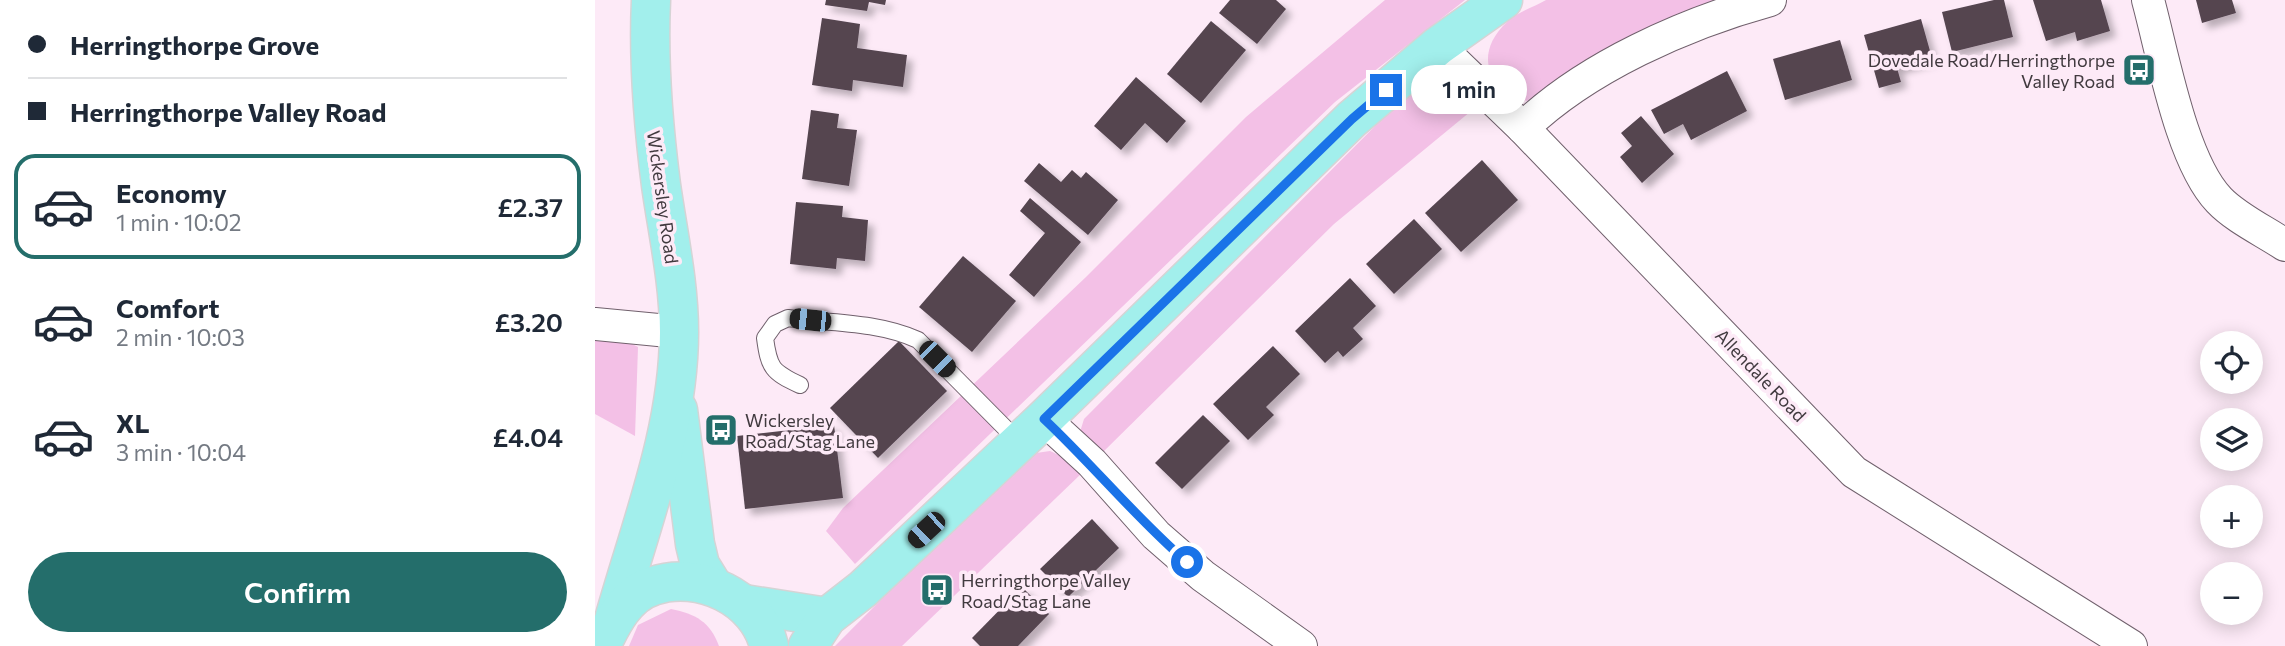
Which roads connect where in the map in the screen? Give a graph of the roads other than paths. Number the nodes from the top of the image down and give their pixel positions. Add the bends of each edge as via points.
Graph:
1 (651, 0) edge
2 (1503, 0) edge
3 (1770, 0) edge
4 (2148, 0) edge
5 (1438, 46) junction
6 (1523, 128) junction
7 (2285, 245) edge
8 (595, 324) edge
9 (679, 332) junction
10 (800, 385) dead end
11 (675, 394) junction
12 (1032, 430) junction
13 (728, 595) junction
14 (608, 631) edge
15 (818, 631) edge
16 (769, 646) edge
17 (1301, 646) edge
18 (2131, 646) edge

1 - 9 main road, Wickersley Road via 650,99
2 - 5 main road
3 - 6 street via 1639,51 1583,81
4 - 7 street via 2201,179 2221,202
5 - 6 street, Allendale Road
5 - 12 main road via 1352,119
6 - 18 street, Allendale Road via 1854,472
8 - 9 street
9 - 11 main road, Wickersley Road
10 - 12 lane via 779,375 769,362 765,338 775,324 788,318 874,327 919,340
11 - 13 main road, Wickersley Road via 700,565
11 - 14 main road, Wickersley Road via 653,486
12 - 15 main road
12 - 17 street via 1092,463 1174,551
13 - 14 main road via 683,583 653,586 635,597
13 - 15 main road
13 - 16 main road, Wickersley Road via 765,629

